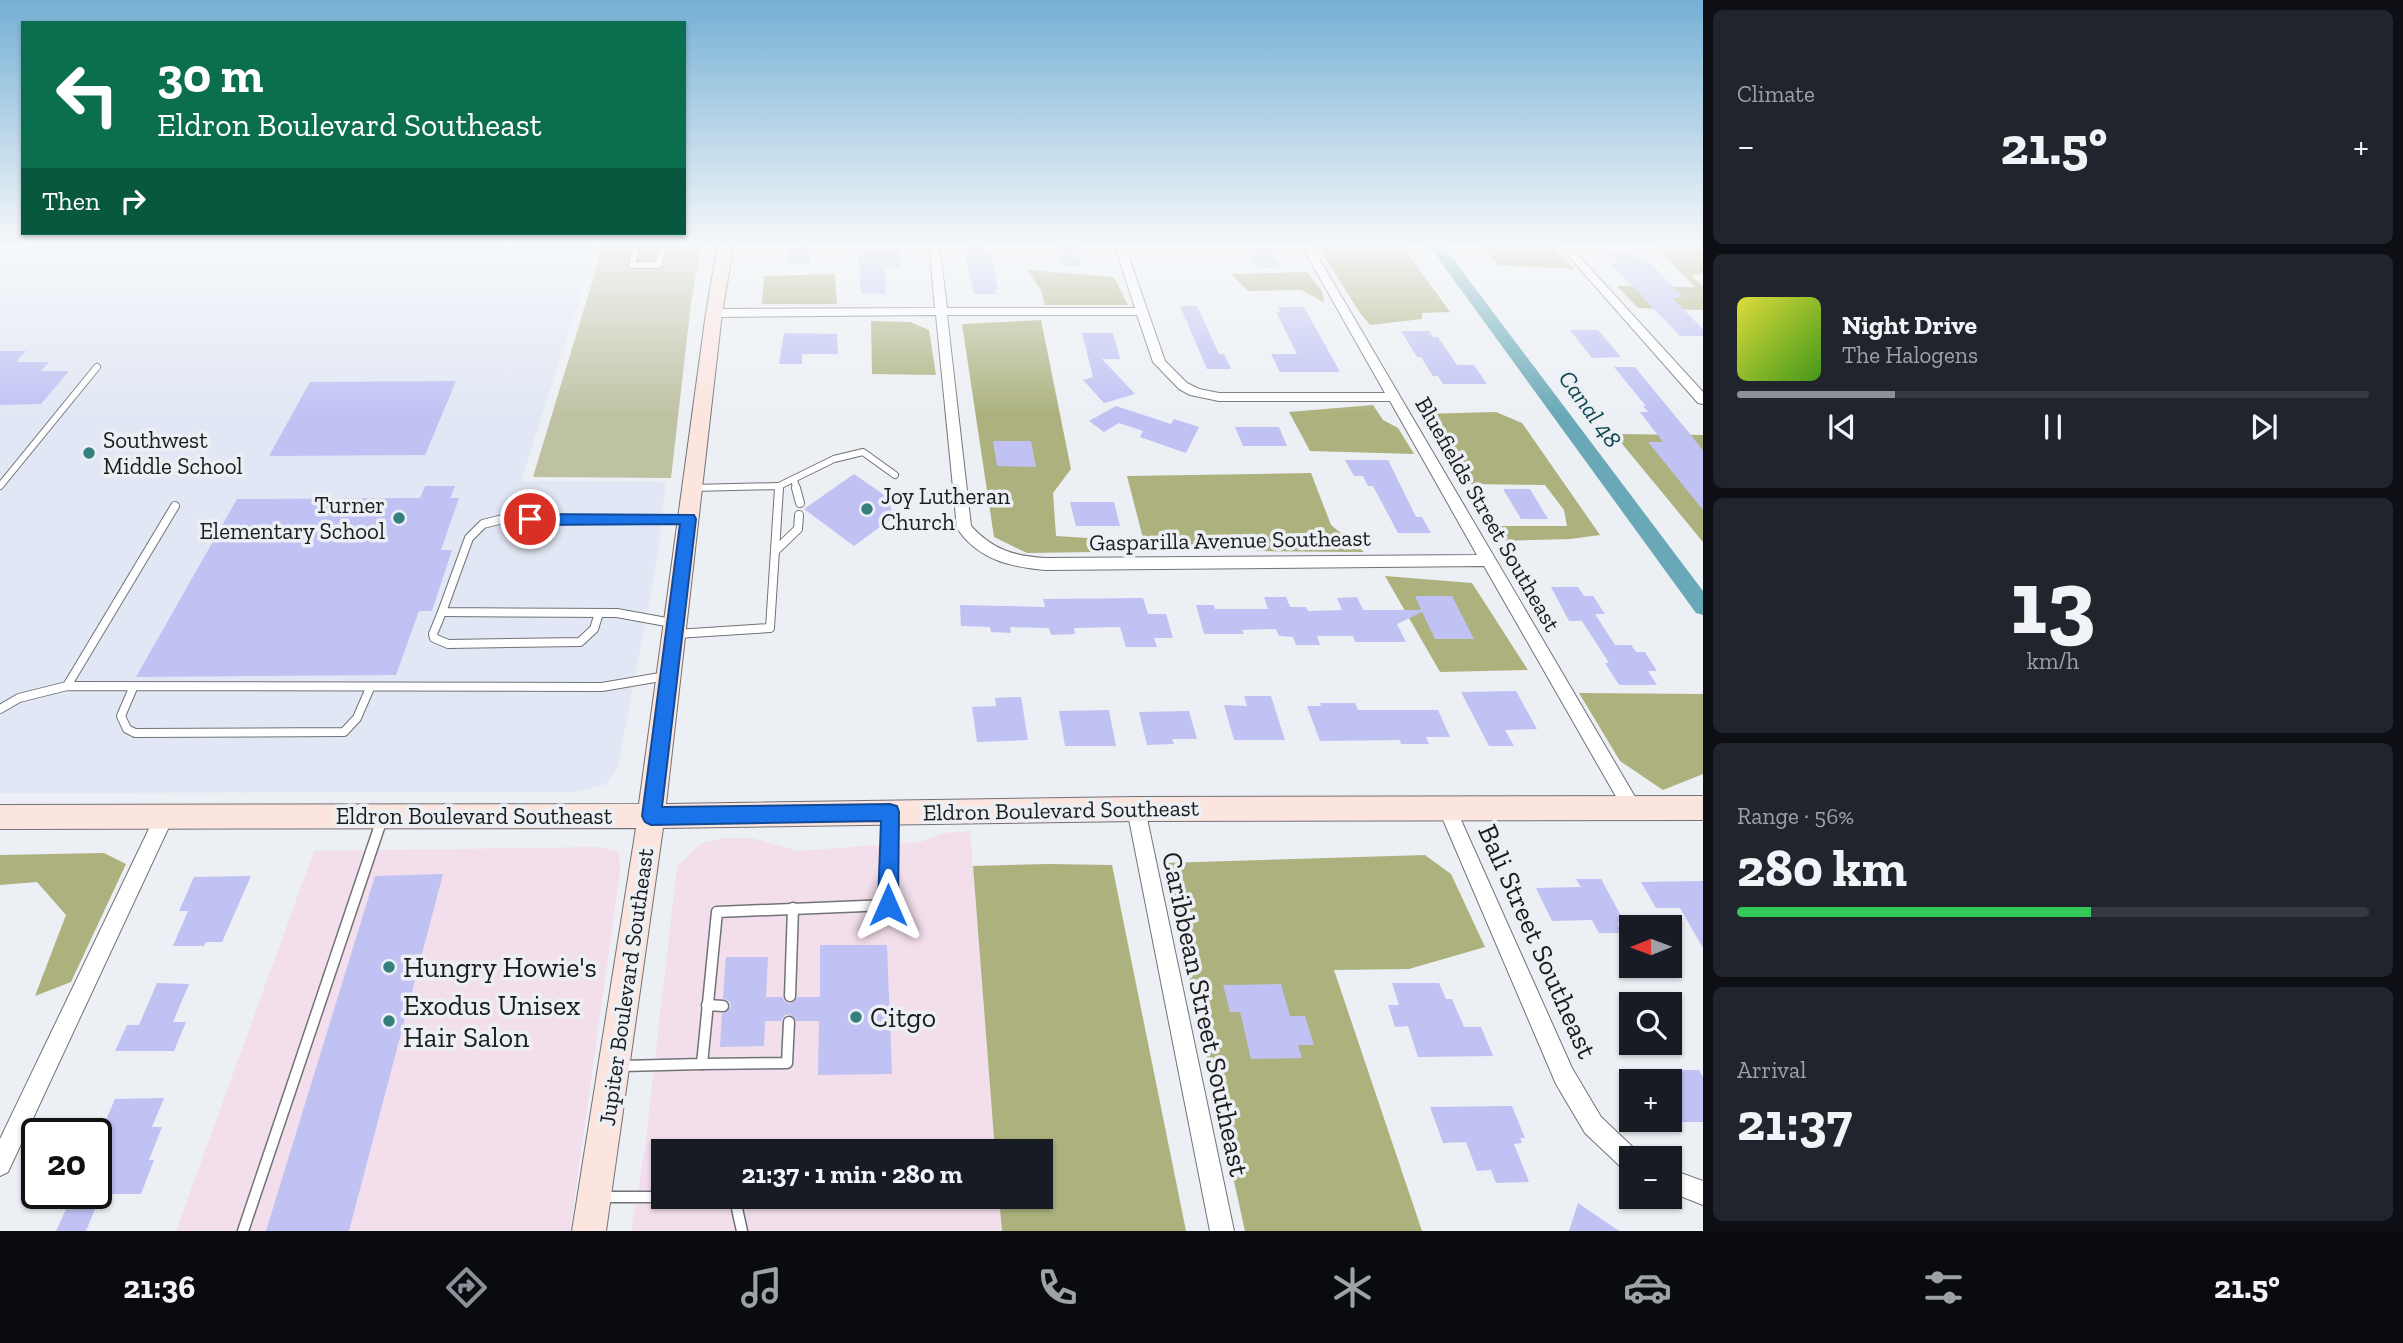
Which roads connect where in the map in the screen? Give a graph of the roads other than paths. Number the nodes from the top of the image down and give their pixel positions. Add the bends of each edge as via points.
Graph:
1 (716, 300) edge
2 (940, 300) edge
3 (1138, 300) edge
4 (1338, 300) edge
5 (1615, 300) edge
6 (1142, 311) junction
7 (941, 312) junction
8 (714, 313) junction
9 (97, 367) dead end
10 (1702, 396) edge
11 (1393, 397) junction
12 (895, 475) dead end
13 (794, 480) junction
14 (0, 486) edge
15 (779, 486) junction
16 (692, 488) junction
17 (800, 503) dead end
18 (175, 506) dead end
19 (799, 515) dead end
20 (688, 519) junction
21 (775, 551) junction
22 (1489, 560) junction
23 (442, 612) junction
24 (599, 613) junction
25 (675, 629) junction
26 (669, 676) junction
27 (67, 687) junction
28 (133, 688) junction
29 (370, 688) junction
30 (0, 709) edge
31 (1447, 808) junction
32 (1632, 808) junction
33 (1703, 808) edge
34 (1136, 809) junction
35 (890, 812) junction
36 (165, 816) junction
37 (383, 816) junction
38 (651, 816) junction
39 (0, 817) edge
40 (793, 908) junction
41 (790, 996) dead end
42 (707, 1005) junction
43 (723, 1006) dead end
44 (789, 1022) dead end
45 (702, 1064) junction
46 (615, 1067) junction
47 (1619, 1150) edge
48 (0, 1164) edge
49 (1682, 1185) edge
50 (1703, 1193) edge
51 (594, 1197) junction
52 (651, 1197) edge
53 (738, 1209) edge
54 (243, 1231) edge
55 (589, 1231) edge
56 (742, 1231) edge
57 (1222, 1231) edge

1 - 8 street, Jupiter Boulevard Southeast
2 - 7 street
3 - 6 street
4 - 11 street, Bluefields Street Southeast
5 - 10 street
6 - 7 street
6 - 11 street via 1159,362 1195,392 1219,397
7 - 8 street
7 - 22 street, Gasparilla Avenue Southeast via 964,528 976,543 1012,563
8 - 16 street, Jupiter Boulevard Southeast
9 - 14 lane
11 - 22 street, Bluefields Street Southeast
12 - 13 lane via 863,452 834,459
13 - 15 lane
13 - 17 lane
15 - 16 lane
15 - 21 lane
16 - 20 street, Jupiter Boulevard Southeast
18 - 27 lane
19 - 21 lane via 798,529
20 - 23 lane via 503,519 483,524 469,538
20 - 25 street, Jupiter Boulevard Southeast
21 - 25 lane via 770,628
22 - 32 street, Bluefields Street Southeast
23 - 24 lane
23 - 24 lane via 433,634 448,644 580,642 594,629
24 - 25 lane via 628,614
25 - 26 street, Jupiter Boulevard Southeast
26 - 29 lane via 602,687
26 - 38 street, Jupiter Boulevard Southeast
27 - 28 lane
27 - 30 lane via 19,698
28 - 29 lane
28 - 29 lane via 121,716 127,729 135,733 344,732 359,717
31 - 32 street, Eldron Boulevard Southeast
31 - 34 street, Eldron Boulevard Southeast
31 - 47 street, Bali Street Southeast via 1564,1076 1593,1125
32 - 33 street, Eldron Boulevard Southeast
34 - 35 street, Eldron Boulevard Southeast
34 - 57 street, Caribbean Street Southeast
35 - 38 street, Eldron Boulevard Southeast
35 - 40 lane via 888,905
36 - 37 street, Eldron Boulevard Southeast
36 - 39 street, Eldron Boulevard Southeast
36 - 48 street
37 - 38 street, Eldron Boulevard Southeast
37 - 54 lane
38 - 46 street, Jupiter Boulevard Southeast
40 - 41 lane
40 - 42 lane via 717,912
42 - 43 lane
42 - 45 lane
44 - 45 lane via 787,1063
45 - 46 lane
46 - 51 street, Jupiter Boulevard Southeast
49 - 50 street
51 - 52 lane
51 - 55 street, Jupiter Boulevard Southeast
53 - 56 lane

